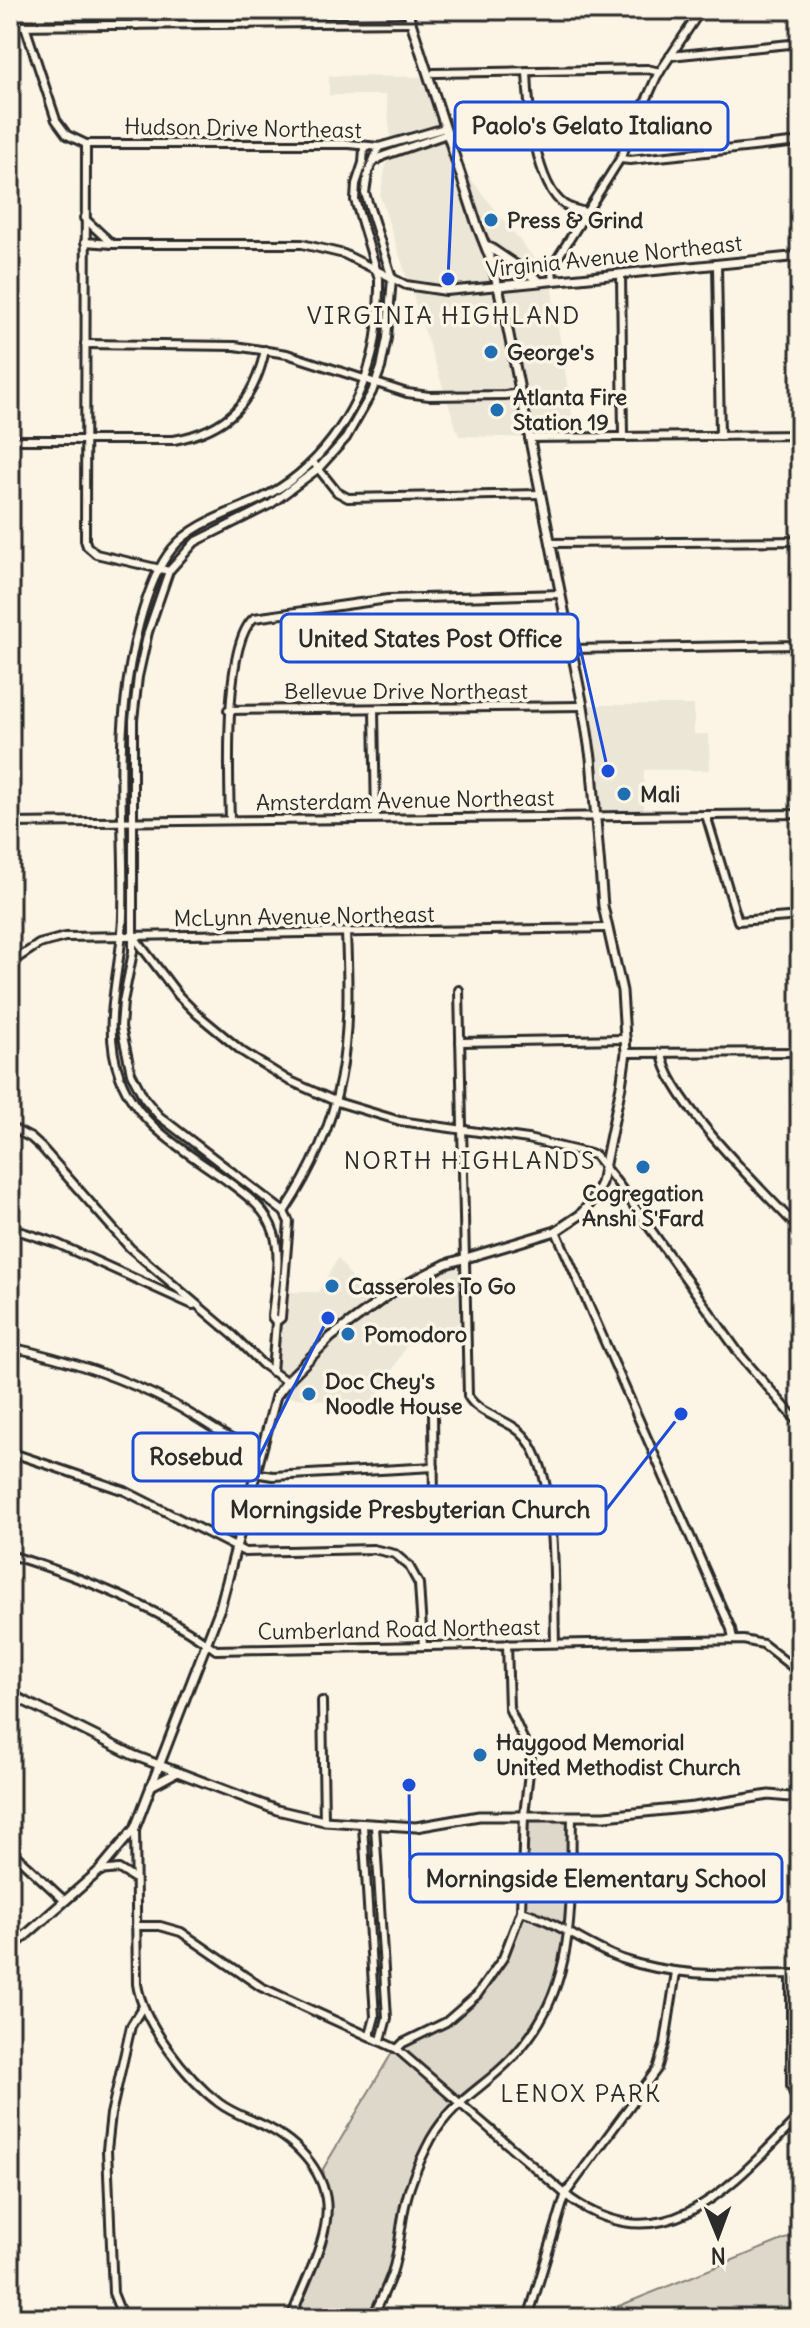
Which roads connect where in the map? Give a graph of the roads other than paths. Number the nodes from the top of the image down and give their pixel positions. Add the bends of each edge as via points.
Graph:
1 (136, 10) edge
2 (248, 10) edge
3 (407, 10) edge
4 (701, 10) edge
5 (411, 22) junction
6 (137, 25) junction
7 (248, 25) junction
8 (10, 26) edge
9 (25, 26) junction
10 (800, 43) edge
11 (670, 56) junction
12 (527, 71) junction
13 (660, 72) junction
14 (434, 73) dead end
15 (446, 131) junction
16 (800, 142) edge
17 (86, 144) junction
18 (379, 147) junction
19 (364, 148) junction
20 (620, 159) junction
21 (363, 163) junction
22 (373, 163) junction
23 (589, 213) junction
24 (84, 218) junction
25 (85, 242) junction
26 (112, 244) junction
27 (485, 245) junction
28 (800, 256) edge
29 (717, 264) junction
30 (376, 268) junction
31 (621, 274) junction
32 (387, 275) junction
33 (553, 280) junction
34 (540, 281) junction
35 (499, 286) junction
36 (85, 344) junction
37 (265, 350) junction
38 (364, 381) junction
39 (375, 384) junction
40 (520, 393) junction
41 (800, 435) edge
42 (720, 436) junction
43 (623, 437) junction
44 (529, 438) junction
45 (10, 440) edge
46 (85, 442) junction
47 (313, 462) junction
48 (319, 468) junction
49 (541, 494) junction
50 (800, 541) edge
51 (550, 543) junction
52 (159, 568) junction
53 (169, 571) junction
54 (561, 594) junction
55 (800, 645) edge
56 (572, 649) junction
57 (129, 668) junction
58 (139, 671) junction
59 (583, 706) junction
60 (228, 710) junction
61 (374, 710) junction
62 (800, 814) edge
63 (596, 815) junction
64 (706, 815) junction
65 (376, 818) junction
66 (230, 820) junction
67 (122, 822) junction
68 (133, 822) junction
69 (10, 823) edge
70 (800, 916) edge
71 (606, 928) junction
72 (346, 933) junction
73 (123, 937) junction
74 (134, 938) junction
75 (10, 963) edge
76 (119, 963) junction
77 (130, 967) junction
78 (459, 990) dead end
79 (626, 1039) junction
80 (460, 1042) junction
81 (800, 1052) edge
82 (626, 1053) junction
83 (662, 1053) junction
84 (128, 1062) junction
85 (116, 1066) junction
86 (337, 1102) junction
87 (10, 1127) edge
88 (172, 1127) junction
89 (462, 1131) junction
90 (165, 1136) junction
91 (604, 1166) junction
92 (266, 1198) junction
93 (259, 1206) junction
94 (284, 1212) junction
95 (10, 1228) edge
96 (800, 1230) edge
97 (556, 1231) junction
98 (287, 1243) junction
99 (276, 1244) junction
100 (465, 1259) junction
101 (210, 1316) junction
102 (276, 1322) junction
103 (14, 1348) edge
104 (272, 1372) junction
105 (10, 1376) edge
106 (287, 1382) junction
107 (433, 1413) dead end
108 (800, 1424) edge
109 (260, 1451) junction
110 (10, 1452) edge
111 (434, 1467) junction
112 (254, 1473) junction
113 (434, 1503) dead end
114 (236, 1546) junction
115 (10, 1555) edge
116 (733, 1640) junction
117 (555, 1643) junction
118 (208, 1644) junction
119 (507, 1644) junction
120 (423, 1646) junction
121 (800, 1673) edge
122 (10, 1694) edge
123 (322, 1701) dead end
124 (159, 1765) junction
125 (177, 1772) junction
126 (151, 1786) junction
127 (800, 1798) edge
128 (524, 1815) junction
129 (572, 1816) junction
130 (324, 1821) junction
131 (363, 1826) junction
132 (375, 1826) junction
133 (135, 1828) junction
134 (10, 1850) edge
135 (99, 1871) junction
136 (135, 1879) junction
137 (65, 1901) junction
138 (521, 1911) junction
139 (136, 1926) junction
140 (369, 1927) junction
141 (381, 1927) junction
142 (569, 1934) junction
143 (10, 1949) edge
144 (676, 1972) junction
145 (791, 1974) junction
146 (800, 1974) edge
147 (142, 2008) junction
148 (370, 2035) junction
149 (381, 2040) junction
150 (397, 2049) junction
151 (459, 2101) junction
152 (800, 2109) edge
153 (800, 2116) edge
154 (566, 2193) junction
155 (123, 2318) edge
156 (291, 2318) edge
157 (372, 2318) edge
158 (528, 2318) edge

1 - 6 street
2 - 7 street
3 - 5 street
4 - 11 street
5 - 7 street
5 - 15 street
6 - 7 street
6 - 9 street
8 - 9 street
9 - 17 street via 56,120 67,135
10 - 11 street
11 - 13 street
12 - 13 street
12 - 14 street
12 - 23 street via 544,178 564,205
13 - 20 street
15 - 18 street, Hudson Drive Northeast
15 - 22 street, Hudson Drive Northeast
15 - 27 street
16 - 20 street
17 - 19 street, Hudson Drive Northeast
17 - 24 street
18 - 19 street, Hudson Drive Northeast
18 - 22 street
19 - 21 street
20 - 23 street
21 - 22 street, Hudson Drive Northeast
21 - 30 street via 355,200
22 - 32 street via 365,193
23 - 33 street via 552,267
24 - 25 street
24 - 26 street
25 - 26 street, Virginia Avenue Northeast
25 - 36 street
26 - 30 street, Virginia Avenue Northeast via 302,244 331,249
27 - 34 street
27 - 35 street
28 - 29 street, Virginia Avenue Northeast
29 - 31 street, Virginia Avenue Northeast
29 - 42 street
30 - 32 street, Virginia Avenue Northeast
30 - 38 street via 376,336
31 - 33 street, Virginia Avenue Northeast
31 - 43 street
32 - 35 street, Virginia Avenue Northeast via 433,290
32 - 39 street via 387,338
33 - 34 street, Virginia Avenue Northeast
34 - 35 street, Virginia Avenue Northeast
35 - 40 street
36 - 37 street via 207,344
36 - 46 street
37 - 38 street
37 - 46 street via 248,397 211,430 174,440
38 - 39 street
38 - 47 street via 347,417
39 - 40 street via 429,396
39 - 48 street via 346,438
40 - 44 street
41 - 42 street
42 - 43 street
43 - 44 street
44 - 49 street
45 - 46 street
46 - 52 street via 87,546 96,554
47 - 48 street
47 - 52 street via 277,491 180,540
48 - 49 street via 348,498
48 - 53 street via 271,504 195,542
49 - 51 street
50 - 51 street
51 - 54 street
52 - 53 street
52 - 57 street
53 - 58 street
54 - 56 street
54 - 60 street via 388,599 259,616 244,632
55 - 56 street
56 - 59 street
57 - 58 street
57 - 67 street via 122,729
58 - 68 street via 133,720
59 - 61 street, Bellevue Drive Northeast
59 - 63 street
60 - 61 street, Bellevue Drive Northeast
60 - 66 street
61 - 65 street
62 - 64 street, Amsterdam Avenue Northeast
63 - 64 street, Amsterdam Avenue Northeast
63 - 65 street, Amsterdam Avenue Northeast
63 - 71 street
64 - 70 street via 738,921
65 - 66 street, Amsterdam Avenue Northeast
66 - 68 street, Amsterdam Avenue Northeast
67 - 68 street, Amsterdam Avenue Northeast
67 - 69 street, Amsterdam Avenue Northeast
67 - 73 street
68 - 74 street
71 - 72 street, McLynn Avenue Northeast
71 - 79 street via 622,991
72 - 74 street, McLynn Avenue Northeast
72 - 86 street via 348,1034
73 - 74 street, McLynn Avenue Northeast
73 - 75 street, McLynn Avenue Northeast via 45,941
73 - 76 street
74 - 77 street
74 - 86 street via 179,996 220,1034 266,1067
76 - 77 street
76 - 85 street via 110,1014
77 - 84 street via 121,1027
78 - 80 street
79 - 80 street
79 - 82 street
80 - 89 street
81 - 83 street
82 - 83 street
82 - 91 street
83 - 96 street via 667,1072 705,1126
84 - 85 street
84 - 88 street via 144,1098
85 - 90 street via 145,1118
86 - 89 street via 400,1121
86 - 94 street via 316,1160
87 - 101 street via 36,1143 130,1248
88 - 90 street
88 - 92 street
89 - 91 street via 554,1144 595,1155
89 - 100 street
90 - 93 street
91 - 97 street via 587,1208
91 - 108 street via 755,1374
92 - 93 street
92 - 94 street
93 - 99 street
94 - 98 street via 289,1222
95 - 101 street via 56,1243
97 - 100 street
97 - 116 street
98 - 99 street
98 - 102 street via 281,1318
99 - 102 street
100 - 106 street via 418,1277 372,1304
100 - 117 street via 468,1396 473,1406 518,1430 539,1461 552,1530
101 - 104 street
102 - 104 street
103 - 105 street
103 - 109 street via 146,1390
104 - 106 street
106 - 109 street via 272,1406
107 - 111 street
109 - 112 street
110 - 114 street via 125,1491
111 - 112 street
111 - 113 street
112 - 114 street
114 - 118 street
114 - 120 street via 245,1552 373,1549 395,1554 419,1584
115 - 118 street, Cumberland Road Northeast via 119,1597
116 - 117 street, Cumberland Road Northeast
116 - 121 street, Cumberland Road Northeast via 763,1644
117 - 119 street, Cumberland Road Northeast
118 - 120 street, Cumberland Road Northeast via 225,1651
118 - 124 street
119 - 120 street, Cumberland Road Northeast
119 - 128 street via 509,1708 531,1756
122 - 124 street
123 - 130 street
124 - 125 street
124 - 126 street
125 - 126 street
125 - 130 street via 277,1810
126 - 133 street
127 - 129 street via 777,1794 629,1814
128 - 129 street
128 - 132 street via 416,1827
128 - 138 street
129 - 142 street
130 - 131 street
131 - 132 street
131 - 140 street
132 - 141 street
133 - 135 street
133 - 136 street
134 - 137 street
135 - 136 street via 119,1869
135 - 137 street
136 - 139 street
137 - 143 street
138 - 142 street
138 - 150 street via 503,1958 477,1995 446,2022
139 - 147 street
139 - 148 street via 181,1932 261,1987
140 - 141 street
140 - 148 street via 375,2017
141 - 149 street via 387,2018
142 - 144 street via 623,1959
142 - 151 street via 558,1984 535,2030 504,2066
144 - 145 street
144 - 154 street via 657,2069
145 - 146 street
145 - 152 street via 791,2086
147 - 155 street via 131,2026 107,2150 113,2293
147 - 156 street via 209,2095 275,2131 316,2171 326,2220
148 - 149 street
149 - 150 street
150 - 151 street
151 - 154 street
151 - 157 street via 422,2157 405,2202 391,2275
153 - 154 street via 733,2181 678,2218 648,2224 617,2221
154 - 158 street

